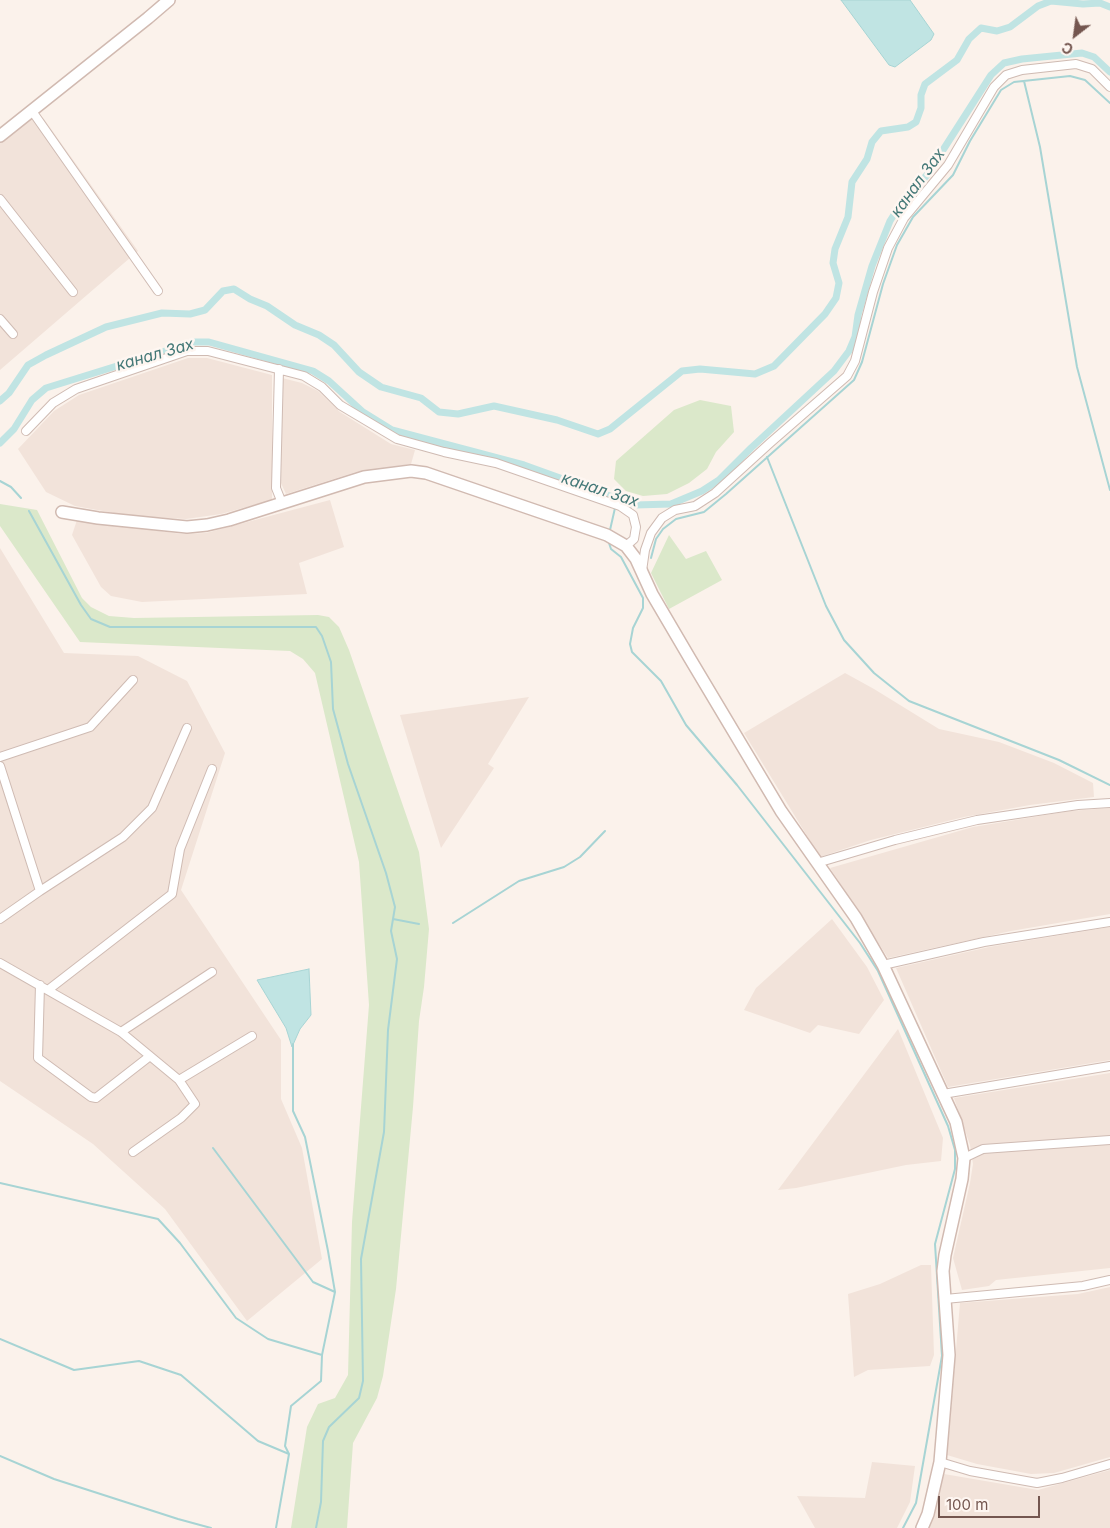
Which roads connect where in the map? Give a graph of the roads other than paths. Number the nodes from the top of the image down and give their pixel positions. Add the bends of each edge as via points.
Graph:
1 (169, 0) edge
2 (1110, 86) edge
3 (32, 111) junction
4 (0, 136) edge
5 (0, 199) edge
6 (158, 291) dead end
7 (73, 292) dead end
8 (0, 319) edge
9 (13, 334) dead end
10 (279, 369) junction
11 (26, 431) dead end
12 (282, 503) junction
13 (62, 512) dead end
14 (630, 543) junction
15 (645, 550) junction
16 (642, 573) junction
17 (132, 680) dead end
18 (187, 728) dead end
19 (0, 757) edge
20 (0, 766) edge
21 (212, 769) dead end
22 (1110, 803) edge
23 (817, 863) junction
24 (40, 891) junction
25 (0, 919) edge
26 (1110, 922) edge
27 (0, 963) edge
28 (883, 965) junction
29 (212, 972) dead end
30 (40, 985) junction
31 (48, 990) junction
32 (120, 1032) junction
33 (252, 1036) dead end
34 (150, 1056) junction
35 (1110, 1066) edge
36 (179, 1080) junction
37 (943, 1094) junction
38 (1110, 1140) edge
39 (133, 1152) dead end
40 (964, 1158) junction
41 (1110, 1280) edge
42 (945, 1299) junction
43 (940, 1462) junction
44 (1110, 1464) edge
45 (922, 1528) edge

1 - 3 main road
2 - 15 street via 1092,69 1076,64 1006,75 994,87 948,165 904,218 888,248 847,376 715,494 695,506 675,510 662,518 651,533
3 - 4 main road
3 - 6 street
5 - 7 street
8 - 9 street
10 - 11 street via 208,351 187,351 76,389 53,403
10 - 12 street via 276,488
10 - 14 street via 304,376 322,387 340,405 397,439 496,463 620,506 633,515 636,527
12 - 13 main road via 229,520 187,527
12 - 14 main road via 364,477 411,471 426,473
14 - 15 street
14 - 16 main road
15 - 16 street
16 - 23 main road via 714,700 781,811
17 - 19 street via 90,727
18 - 24 street via 152,808 123,837
20 - 24 street
21 - 31 street via 180,849 172,894
22 - 23 street via 976,820
23 - 28 main road via 856,918
24 - 25 street
26 - 28 street via 984,942
27 - 30 street
28 - 37 main road
29 - 32 street
30 - 31 street
30 - 34 street via 38,1058 92,1096 96,1098
31 - 32 street
32 - 34 street
33 - 36 street
34 - 36 street
35 - 37 street
36 - 39 street via 195,1104
37 - 40 main road via 956,1122
38 - 40 street via 983,1149
40 - 42 main road via 945,1255
41 - 42 street via 1083,1286
42 - 43 main road via 950,1355
43 - 44 street via 1037,1483
43 - 45 main road

